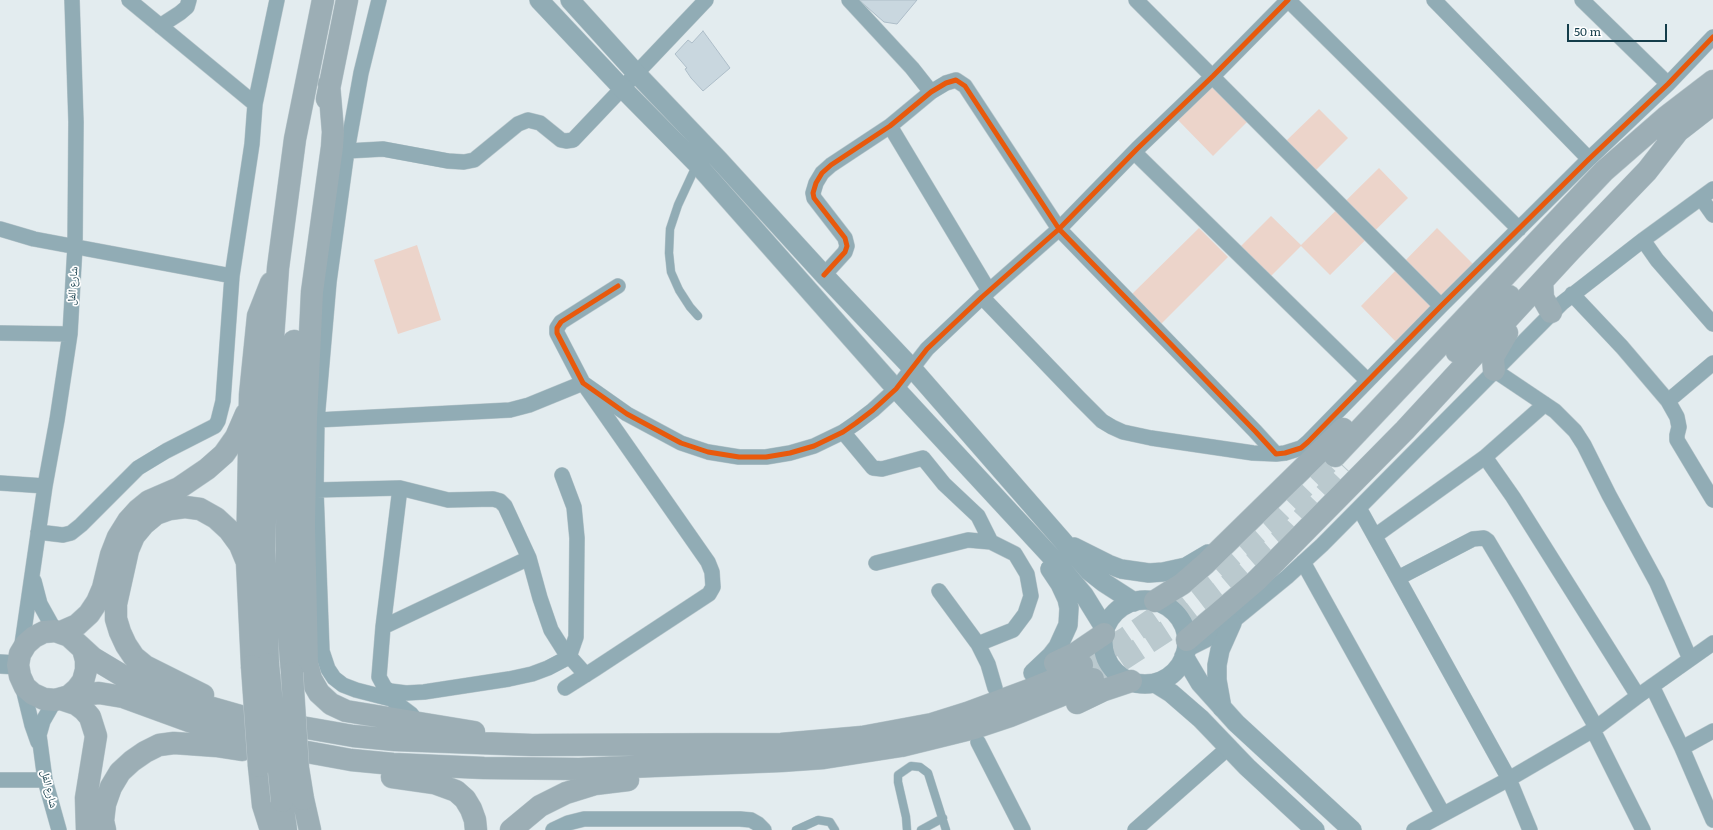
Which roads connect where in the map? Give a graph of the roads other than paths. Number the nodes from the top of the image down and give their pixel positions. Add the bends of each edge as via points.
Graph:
1 (72, 0) edge
2 (129, 0) edge
3 (189, 0) edge
4 (277, 0) edge
5 (323, 0) edge
6 (347, 0) edge
7 (379, 0) edge
8 (539, 0) edge
9 (570, 0) edge
10 (705, 0) edge
11 (849, 0) edge
12 (1136, 0) edge
13 (1288, 0) edge
14 (1434, 0) edge
15 (1588, 2) edge
16 (160, 26) junction
17 (1713, 37) edge
18 (637, 74) junction
19 (1213, 76) junction
20 (1713, 81) edge
21 (329, 84) junction
22 (1668, 84) junction
23 (622, 88) junction
24 (931, 92) junction
25 (255, 104) junction
26 (1713, 104) edge
27 (890, 126) junction
28 (1679, 130) junction
29 (347, 151) junction
30 (1134, 152) junction
31 (1589, 159) junction
32 (697, 164) junction
33 (1707, 193) edge
34 (1713, 215) edge
35 (1519, 228) junction
36 (0, 229) edge
37 (1059, 229) junction
38 (1643, 240) junction
39 (75, 246) junction
40 (278, 268) junction
41 (1512, 270) junction
42 (824, 275) junction
43 (232, 276) junction
44 (1542, 282) junction
45 (618, 286) dead end
46 (986, 294) junction
47 (1572, 294) junction
48 (1441, 306) junction
49 (1551, 312) junction
50 (698, 316) dead end
51 (1510, 317) junction
52 (1713, 324) edge
53 (0, 332) edge
54 (70, 334) junction
55 (1713, 363) edge
56 (912, 368) junction
57 (1494, 370) junction
58 (1367, 380) junction
59 (584, 383) junction
60 (896, 389) junction
61 (250, 395) junction
62 (1668, 401) junction
63 (1545, 404) junction
64 (317, 420) junction
65 (843, 432) junction
66 (1276, 454) junction
67 (1485, 457) junction
68 (562, 475) dead end
69 (0, 483) edge
70 (1709, 483) edge
71 (45, 486) junction
72 (400, 488) junction
73 (316, 490) junction
74 (1713, 500) edge
75 (1359, 508) junction
76 (38, 532) junction
77 (1374, 536) junction
78 (991, 542) junction
79 (1037, 543) junction
80 (1226, 543) junction
81 (1066, 544) junction
82 (1015, 554) junction
83 (529, 558) junction
84 (247, 562) junction
85 (1303, 562) junction
86 (876, 563) dead end
87 (33, 570) junction
88 (1398, 578) junction
89 (939, 591) dead end
90 (1155, 601) junction
91 (1134, 602) junction
92 (1232, 623) junction
93 (383, 626) junction
94 (58, 632) junction
95 (1105, 632) junction
96 (1713, 643) edge
97 (978, 644) junction
98 (1186, 648) junction
99 (83, 649) junction
100 (570, 657) junction
101 (1690, 659) junction
102 (14, 665) edge
103 (260, 665) junction
104 (1033, 673) junction
105 (586, 674) junction
106 (1131, 681) junction
107 (1155, 683) junction
108 (1652, 686) junction
109 (565, 688) dead end
110 (995, 688) junction
111 (1638, 696) junction
112 (62, 698) junction
113 (1223, 709) junction
114 (244, 717) junction
115 (419, 724) junction
116 (1595, 729) junction
117 (1713, 731) edge
118 (978, 742) junction
119 (724, 744) junction
120 (532, 745) junction
121 (1228, 748) junction
122 (1682, 748) junction
123 (40, 749) junction
124 (308, 753) junction
125 (781, 761) junction
126 (742, 762) junction
127 (1509, 779) junction
128 (0, 780) edge
129 (45, 780) junction
130 (283, 802) junction
131 (1443, 814) junction
132 (943, 818) junction
133 (1713, 820) edge
134 (59, 830) edge
135 (87, 830) edge
136 (104, 830) edge
137 (260, 830) edge
138 (271, 830) edge
139 (286, 830) edge
140 (307, 830) edge
141 (310, 830) edge
142 (476, 830) edge
143 (511, 830) edge
144 (553, 830) edge
145 (764, 830) edge
146 (796, 830) edge
147 (835, 830) edge
148 (907, 830) edge
149 (921, 830) edge
150 (946, 830) edge
151 (1023, 830) edge
152 (1135, 830) edge
153 (1315, 830) edge
154 (1352, 830) edge
155 (1414, 830) edge
156 (1530, 830) edge
157 (1643, 830) edge

1 - 39 street, شارع الفل via 76,122
2 - 16 street
3 - 16 street via 187,7
4 - 25 street
5 - 40 highway via 296,139
6 - 21 highway
7 - 29 street via 361,74
8 - 23 street
9 - 18 street
10 - 18 street
11 - 24 street
12 - 19 street
13 - 19 street
13 - 35 street
14 - 31 street
15 - 22 street
16 - 25 street
17 - 22 street
18 - 23 street
18 - 42 street
19 - 30 street
19 - 48 street
20 - 41 highway via 1666,117 1604,171
21 - 115 highway via 332,147 312,292 306,419 304,526 307,662 311,679 319,693 331,704 346,712
21 - 130 highway, bridge via 303,241 291,383 286,599 298,768
22 - 31 street
23 - 29 street via 572,140 566,141 553,135 540,123 528,120 518,124 474,160 464,162 383,148
23 - 32 street
24 - 27 street
24 - 37 street via 952,80 961,82
25 - 43 street via 250,158
26 - 28 highway
27 - 42 street via 831,165 822,174 812,192 845,238 847,246 845,252
27 - 46 street
28 - 41 highway via 1593,206 1341,463 1388,402
28 - 44 highway via 1646,171
29 - 64 street via 329,282
30 - 37 street
30 - 58 street
31 - 35 street
32 - 50 lane via 670,229 669,253 672,272 679,290
32 - 60 street
33 - 34 street
33 - 38 street
35 - 48 street
36 - 39 street via 34,239
37 - 46 street
37 - 66 street
38 - 47 street
38 - 52 street via 1656,260
39 - 43 street
39 - 54 street, شارع الفل
40 - 61 highway via 258,316
40 - 103 highway via 270,380
41 - 80 highway via 1474,296
42 - 56 street
43 - 76 street via 223,401 221,415 215,426 138,468 71,533 63,535
44 - 49 highway via 1543,298
44 - 51 highway
45 - 59 street via 561,322 557,328 557,333
46 - 56 street via 927,349
46 - 66 street via 1079,398 1102,421 1112,427 1151,438
47 - 49 street
47 - 62 street
48 - 58 street
49 - 57 street
51 - 57 highway via 1506,334 1493,357
51 - 98 highway via 1405,430
53 - 54 street
54 - 71 street, شارع الفل
55 - 62 street
56 - 60 street
56 - 81 street
57 - 63 street
57 - 75 street
58 - 66 street via 1308,442 1295,450
59 - 64 street via 510,410
59 - 65 street via 627,414 681,443 708,452 739,457 766,457 814,446
59 - 105 street via 708,562 713,580 709,594
60 - 65 street
60 - 79 street
61 - 84 highway
61 - 94 highway via 246,416 224,454 193,480 150,501 138,510 118,537 97,602 77,625
62 - 70 street via 1677,417 1678,440
63 - 67 street
63 - 101 street via 1566,421 1584,445 1657,583
64 - 73 street
65 - 78 street via 873,468 882,469 919,458 927,460 944,484 978,516
67 - 77 street
67 - 111 street via 1513,497
68 - 100 street via 574,508 577,538 576,637
69 - 71 street
70 - 74 street
71 - 76 street, شارع الفل
72 - 73 street
72 - 83 street via 448,500 500,501 505,506
72 - 93 street
73 - 115 street via 322,651 328,669 343,685 391,699 412,714
75 - 77 street
75 - 85 street
76 - 87 street, شارع الفل
77 - 88 street
78 - 82 street
78 - 86 street via 968,540
79 - 82 street
79 - 95 street via 1084,595
79 - 104 street via 1064,591 1069,616 1068,625 1058,647
80 - 81 street via 1186,567 1149,573 1114,566
80 - 90 highway via 1194,574
81 - 91 street via 1089,571
82 - 97 street via 1027,574 1031,596 1025,614 1013,630
83 - 93 street
83 - 100 street via 551,630
84 - 103 highway
84 - 114 highway via 230,530 216,518 200,509 170,509 156,514 134,536 128,550 116,604 120,632 134,657 145,666
85 - 92 street
85 - 131 street
87 - 94 street via 40,604
87 - 102 street
88 - 116 street via 1473,538 1484,538 1488,541
88 - 127 street
89 - 97 street
90 - 91 street
90 - 98 street via 1170,608 1181,620 1185,629
91 - 95 street via 1116,612
92 - 98 street via 1210,638
92 - 113 street via 1222,643 1217,665 1217,680
93 - 100 street via 379,678 390,691 424,692 509,679 532,674
94 - 99 highway via 69,636
94 - 102 highway via 44,632 34,637 26,644
95 - 104 highway via 1076,653
95 - 106 street via 1106,657 1112,668
96 - 101 street
97 - 110 street via 988,664
98 - 107 street via 1180,665 1173,673
98 - 113 street via 1200,683
99 - 112 highway via 86,665 83,680 77,690
99 - 114 highway via 116,672 160,692
100 - 105 street
101 - 108 street
102 - 112 highway via 25,687 34,694 44,699
102 - 123 street
103 - 130 highway, bridge
103 - 130 highway, bridge via 259,766
104 - 110 highway
105 - 109 street
106 - 107 street
106 - 118 highway via 1104,690 1030,724
107 - 121 street via 1201,718
108 - 111 street
108 - 122 street
110 - 119 highway via 936,708 858,726
111 - 116 street
112 - 123 street via 43,721 39,735
112 - 124 highway via 99,693 123,697 219,732
112 - 135 highway via 84,710 90,717 96,736 86,798
113 - 154 street
114 - 120 highway via 353,736
115 - 120 highway
116 - 127 street
116 - 157 street
117 - 122 street
118 - 125 highway via 924,755 855,766 810,767
118 - 151 street
119 - 120 highway
119 - 125 highway via 822,741 932,724 1088,672 1039,706 974,728 901,746
121 - 152 street
121 - 153 street
122 - 133 street
123 - 129 street, شارع الفل
124 - 126 highway via 394,764 484,768 579,769
124 - 136 highway via 255,752 174,743 159,746 145,752 120,772 105,804
124 - 142 highway via 342,769 434,783 456,791 471,809
125 - 126 highway
126 - 143 highway via 681,775 595,784 566,793 540,806
127 - 131 street
127 - 156 street
128 - 129 street
129 - 134 street, شارع الفل
130 - 137 highway
130 - 138 highway
130 - 139 highway
130 - 140 highway
130 - 141 highway
131 - 155 street
132 - 148 lane via 928,773 920,767 911,766 898,775
132 - 149 lane
132 - 150 lane
144 - 145 street via 568,822 584,819 740,819 751,820
146 - 147 lane via 818,820 830,822

